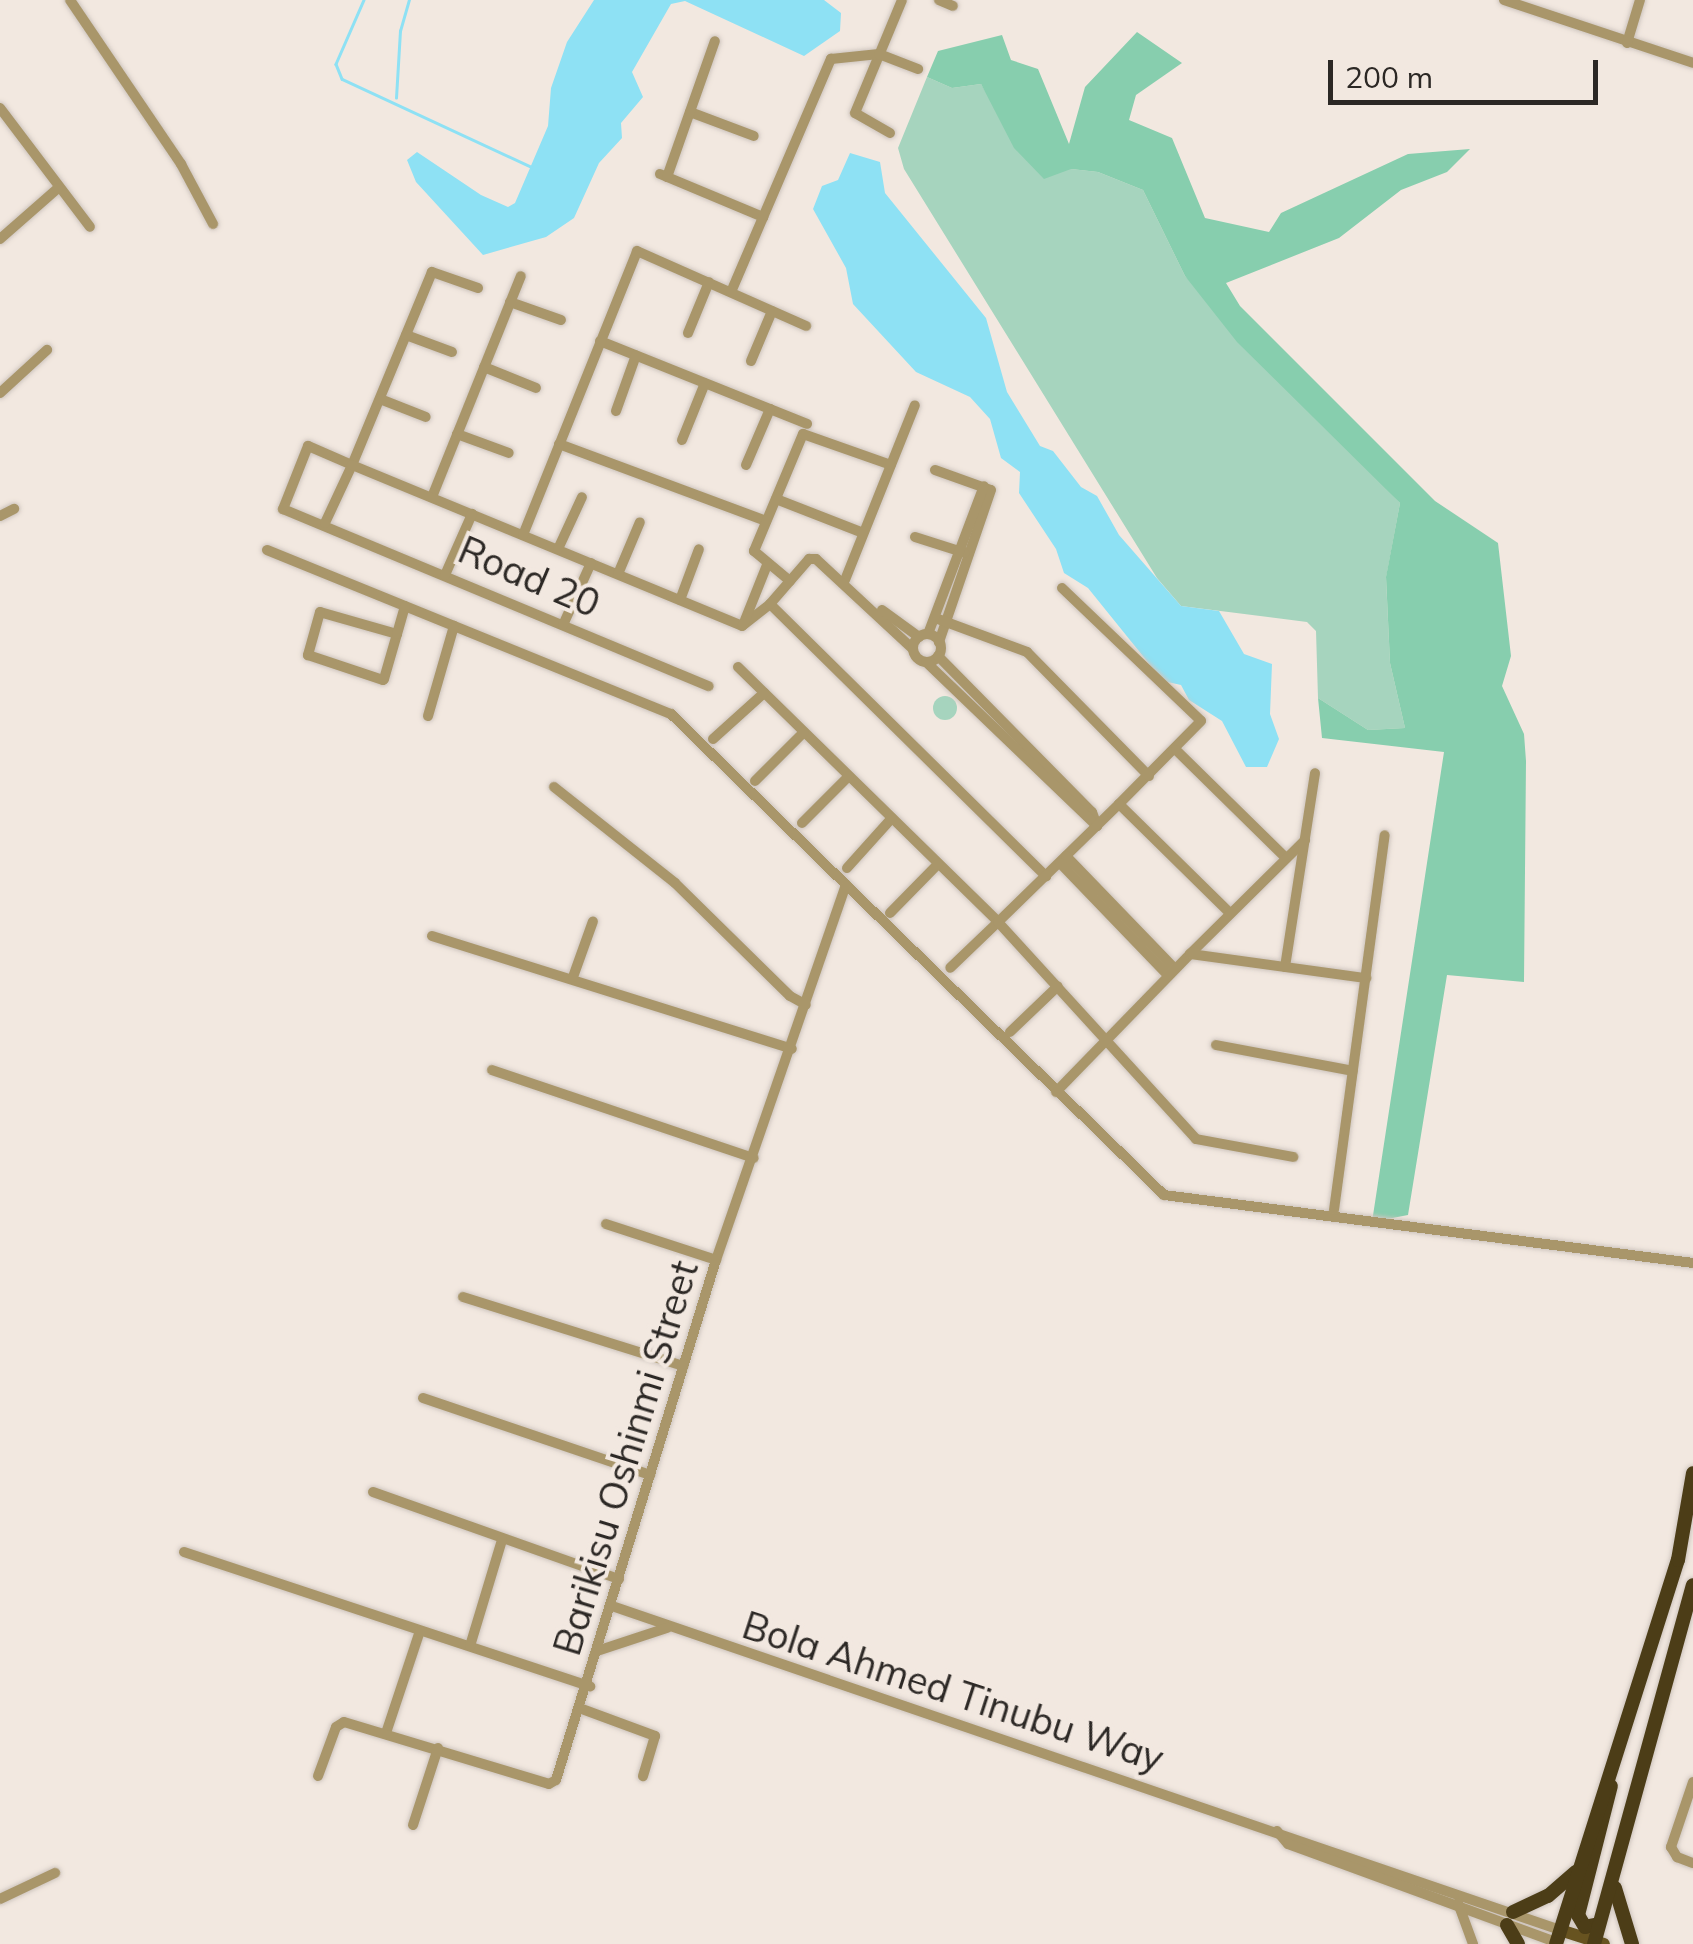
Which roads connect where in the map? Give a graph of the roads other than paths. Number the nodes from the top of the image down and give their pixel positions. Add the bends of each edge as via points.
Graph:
1 (70, 0) edge
2 (902, 0) edge
3 (939, 0) edge
4 (1640, 0) edge
5 (1507, 1) edge
6 (953, 6) dead end
7 (716, 42) dead end
8 (1627, 43) junction
9 (879, 54) junction
10 (1693, 62) edge
11 (918, 69) dead end
12 (0, 108) edge
13 (690, 112) junction
14 (890, 133) dead end
15 (754, 136) dead end
16 (58, 188) junction
17 (763, 216) junction
18 (212, 224) dead end
19 (90, 227) dead end
20 (0, 239) edge
21 (520, 276) dead end
22 (709, 282) junction
23 (478, 288) dead end
24 (731, 292) junction
25 (510, 302) junction
26 (772, 310) junction
27 (561, 320) dead end
28 (806, 326) dead end
29 (688, 333) dead end
30 (406, 335) junction
31 (600, 340) junction
32 (47, 350) dead end
33 (452, 352) dead end
34 (636, 355) junction
35 (751, 360) dead end
36 (484, 368) junction
37 (705, 383) junction
38 (536, 388) dead end
39 (0, 394) edge
40 (380, 399) junction
41 (915, 404) dead end
42 (770, 408) junction
43 (616, 411) dead end
44 (426, 416) dead end
45 (808, 424) dead end
46 (457, 434) junction
47 (682, 440) dead end
48 (558, 444) junction
49 (510, 453) dead end
50 (352, 465) junction
51 (746, 465) dead end
52 (890, 466) junction
53 (935, 470) dead end
54 (432, 497) junction
55 (582, 498) dead end
56 (776, 500) junction
57 (14, 509) dead end
58 (472, 514) junction
59 (0, 516) edge
60 (766, 521) junction
61 (640, 522) dead end
62 (325, 523) junction
63 (864, 533) junction
64 (523, 535) junction
65 (915, 537) dead end
66 (558, 549) junction
67 (699, 549) dead end
68 (267, 550) dead end
69 (966, 553) junction
70 (591, 563) junction
71 (767, 565) junction
72 (445, 574) junction
73 (618, 574) junction
74 (845, 580) junction
75 (790, 581) junction
76 (1062, 588) dead end
77 (861, 595) junction
78 (680, 600) junction
79 (770, 604) junction
80 (405, 606) junction
81 (942, 621) junction
82 (563, 624) junction
83 (454, 626) junction
84 (742, 626) junction
85 (397, 634) junction
86 (923, 635) junction
87 (940, 642) junction
88 (913, 649) junction
89 (938, 656) junction
90 (926, 662) junction
91 (738, 667) dead end
92 (709, 686) dead end
93 (764, 693) junction
94 (428, 716) dead end
95 (804, 732) junction
96 (713, 739) dead end
97 (1176, 750) junction
98 (1315, 773) dead end
99 (850, 776) junction
100 (1148, 776) junction
101 (756, 781) dead end
102 (554, 788) dead end
103 (1119, 804) junction
104 (892, 818) junction
105 (802, 823) dead end
106 (1097, 826) junction
107 (1386, 835) dead end
108 (1305, 840) junction
109 (1286, 858) junction
110 (1063, 860) junction
111 (938, 864) junction
112 (846, 868) dead end
113 (1046, 876) junction
114 (846, 885) junction
115 (890, 913) dead end
116 (1230, 913) junction
117 (592, 921) dead end
118 (998, 922) junction
119 (432, 936) dead end
120 (1190, 954) junction
121 (1285, 967) junction
122 (950, 968) dead end
123 (1171, 971) junction
124 (573, 977) junction
125 (1366, 978) junction
126 (1058, 986) junction
127 (806, 1004) junction
128 (1010, 1032) dead end
129 (1108, 1038) junction
130 (1216, 1045) dead end
131 (792, 1050) junction
132 (492, 1070) dead end
133 (1353, 1071) junction
134 (1056, 1092) junction
135 (1293, 1157) dead end
136 (754, 1158) junction
137 (1334, 1210) dead end
138 (606, 1224) dead end
139 (716, 1260) junction
140 (1693, 1263) edge
141 (463, 1298) dead end
142 (682, 1366) junction
143 (424, 1398) dead end
144 (1693, 1473) edge
145 (650, 1475) junction
146 (373, 1492) dead end
147 (502, 1540) junction
148 (184, 1552) dead end
149 (620, 1579) junction
150 (1693, 1585) edge
151 (612, 1606) junction
152 (668, 1628) junction
153 (420, 1630) junction
154 (470, 1646) junction
155 (600, 1650) junction
156 (590, 1686) junction
157 (582, 1710) junction
158 (387, 1730) junction
159 (1617, 1746) junction
160 (438, 1748) junction
161 (318, 1776) dead end
162 (643, 1776) dead end
163 (1693, 1782) edge
164 (414, 1825) dead end
165 (1693, 1864) edge
166 (1576, 1872) junction
167 (55, 1873) dead end
168 (1614, 1877) junction
169 (0, 1899) edge
170 (1459, 1900) junction
171 (1510, 1919) junction
172 (1600, 1924) junction
173 (1559, 1940) edge
174 (1598, 1943) edge
175 (1473, 1944) edge
176 (1518, 1944) edge
177 (1632, 1944) edge

1 - 18 street via 181,164
2 - 9 street
3 - 6 street
4 - 8 street
5 - 8 street
7 - 13 street
8 - 10 street
9 - 11 street
9 - 14 street via 856,116
9 - 17 street via 831,59
12 - 16 street
13 - 15 street
13 - 17 street via 664,176
16 - 19 street
16 - 20 street
17 - 24 street
21 - 25 street
22 - 24 street
22 - 29 street
22 - 31 street via 638,251
23 - 30 street via 432,272
24 - 26 street
25 - 27 street
25 - 36 street
26 - 28 street
26 - 35 street
30 - 33 street
30 - 40 street
31 - 34 street
31 - 48 street
32 - 39 street
34 - 37 street
34 - 43 street
36 - 38 street
36 - 46 street
37 - 42 street
37 - 47 street
40 - 44 street
40 - 50 street
41 - 52 street
42 - 45 street
42 - 51 street
46 - 49 street
46 - 54 street
48 - 60 street
48 - 64 street
50 - 54 street
50 - 62 street
50 - 62 street, Road 20 via 308,446 282,508
52 - 56 street via 803,434
52 - 63 street
53 - 69 street via 988,488
54 - 58 street
55 - 66 street
56 - 60 street
56 - 63 street
57 - 59 street
58 - 64 street
58 - 72 street
60 - 71 street via 754,555
61 - 73 street
62 - 72 street, Road 20
63 - 74 street
64 - 66 street
65 - 69 street
66 - 70 street
67 - 78 street
68 - 80 street
69 - 81 street
70 - 73 street
70 - 82 street
71 - 75 street
71 - 84 street
72 - 82 street, Road 20
73 - 78 street
74 - 75 street via 812,558
74 - 77 street
75 - 79 street
76 - 97 street via 1199,717
77 - 86 street
77 - 88 street
78 - 84 street
79 - 84 street
79 - 113 street
80 - 83 street
80 - 85 street
81 - 86 street
81 - 87 street
81 - 100 street via 1027,652
82 - 92 street, Road 20
83 - 94 street
83 - 114 street via 671,714
85 - 85 street via 320,612 308,656 383,680
86 - 87 street
86 - 88 street
87 - 89 street
88 - 90 street
89 - 90 street
89 - 106 street via 1092,812
90 - 106 street
91 - 93 street
93 - 95 street
93 - 96 street
95 - 99 street
95 - 101 street
97 - 100 street
97 - 109 street
98 - 108 street
99 - 104 street
99 - 105 street
100 - 103 street
102 - 127 street via 675,882 790,996
103 - 106 street
103 - 116 street
104 - 111 street
104 - 112 street
106 - 110 street
107 - 125 street
108 - 109 street
108 - 121 street
109 - 116 street
110 - 113 street
110 - 123 street
111 - 115 street
111 - 118 street
113 - 118 street
114 - 127 street, Barikisu Oshinmi Street
114 - 134 street
116 - 120 street
117 - 124 street
118 - 122 street
118 - 126 street
119 - 124 street
120 - 121 street
120 - 123 street
121 - 125 street
123 - 129 street
124 - 131 street
125 - 133 street
126 - 128 street
126 - 129 street
127 - 131 street, Barikisu Oshinmi Street
129 - 134 street
129 - 135 street via 1117,1058 1196,1139
130 - 133 street
131 - 136 street, Barikisu Oshinmi Street
132 - 136 street
133 - 137 street
134 - 140 street via 1170,1197
136 - 139 street, Barikisu Oshinmi Street
138 - 139 street
139 - 142 street, Barikisu Oshinmi Street
141 - 142 street
142 - 145 street, Barikisu Oshinmi Street
143 - 145 street
144 - 159 highway via 1678,1560
145 - 149 street, Barikisu Oshinmi Street
146 - 147 street
147 - 149 street
147 - 154 street
148 - 153 street
149 - 151 street, Barikisu Oshinmi Street
150 - 168 highway
151 - 152 street, Bola Ahmed Tinubu Way
151 - 155 street, Barikisu Oshinmi Street
152 - 155 street
152 - 170 street, Bola Ahmed Tinubu Way via 1276,1830 1288,1844
153 - 154 street
153 - 158 street
154 - 156 street
155 - 156 street, Barikisu Oshinmi Street
156 - 157 street, Barikisu Oshinmi Street
157 - 160 street, Barikisu Oshinmi Street via 553,1784
157 - 162 street via 655,1736
158 - 160 street, Barikisu Oshinmi Street
158 - 161 street, Barikisu Oshinmi Street via 340,1722
159 - 166 highway
159 - 172 highway via 1578,1915 1585,1928
160 - 164 street
163 - 165 street via 1672,1846 1677,1858
166 - 171 highway
166 - 173 highway
167 - 169 street
168 - 172 highway
168 - 177 highway via 1617,1909
170 - 171 street, Bola Ahmed Tinubu Way
170 - 175 street
171 - 173 street, Bola Ahmed Tinubu Way
171 - 176 highway
172 - 174 highway
173 - 174 main road

